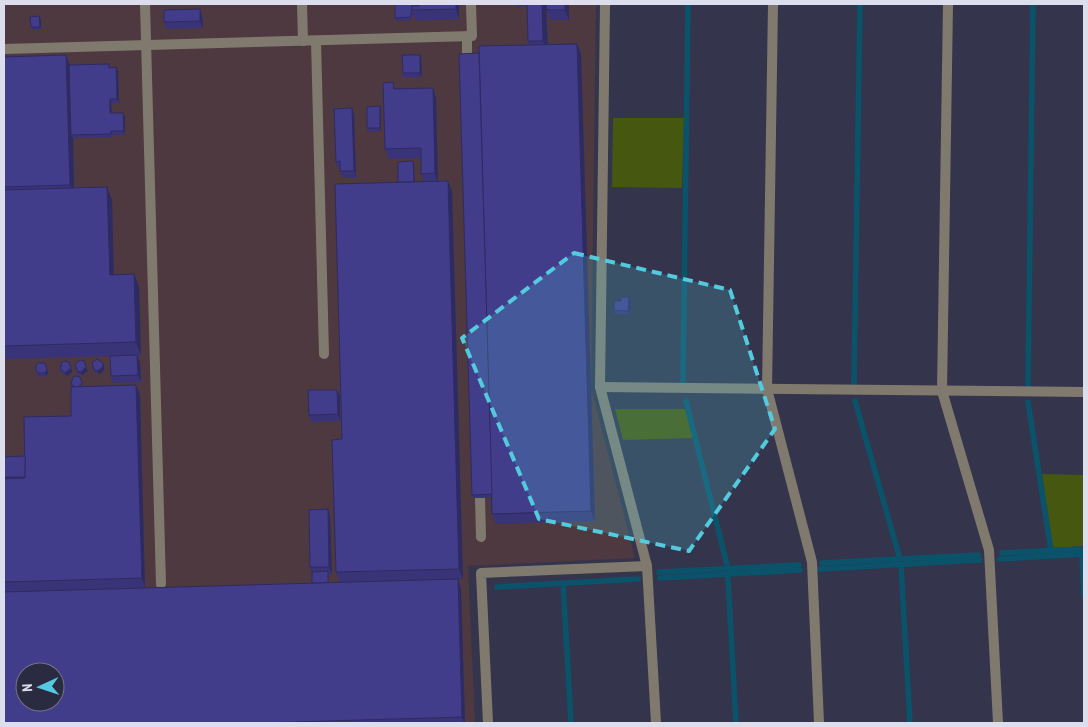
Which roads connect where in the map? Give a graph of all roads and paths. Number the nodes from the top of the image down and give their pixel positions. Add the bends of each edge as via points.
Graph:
1 (145, 4) edge
2 (302, 4) edge
3 (471, 4) edge
4 (605, 4) edge
5 (773, 4) edge
6 (948, 4) edge
7 (467, 36) junction
8 (316, 40) junction
9 (303, 41) junction
10 (146, 45) junction
11 (4, 49) edge
12 (468, 57) edge
13 (324, 354) dead end
14 (600, 388) junction
15 (767, 389) junction
16 (942, 391) junction
17 (1084, 392) edge
18 (480, 498) edge
19 (481, 537) dead end
20 (647, 566) junction
21 (161, 584) dead end
22 (488, 723) edge
23 (656, 723) edge
24 (819, 723) edge
25 (998, 723) edge

1 - 10 street
2 - 9 street
3 - 7 street via 472,36
4 - 14 street
5 - 15 street
6 - 16 street
7 - 8 street
7 - 12 street
8 - 9 street
8 - 13 street
9 - 10 street
10 - 11 street
10 - 21 street
14 - 15 street
14 - 20 street
15 - 16 street
15 - 24 street via 812,562
16 - 17 street
16 - 25 street via 989,550
18 - 19 street
20 - 22 street via 481,573
20 - 23 street

